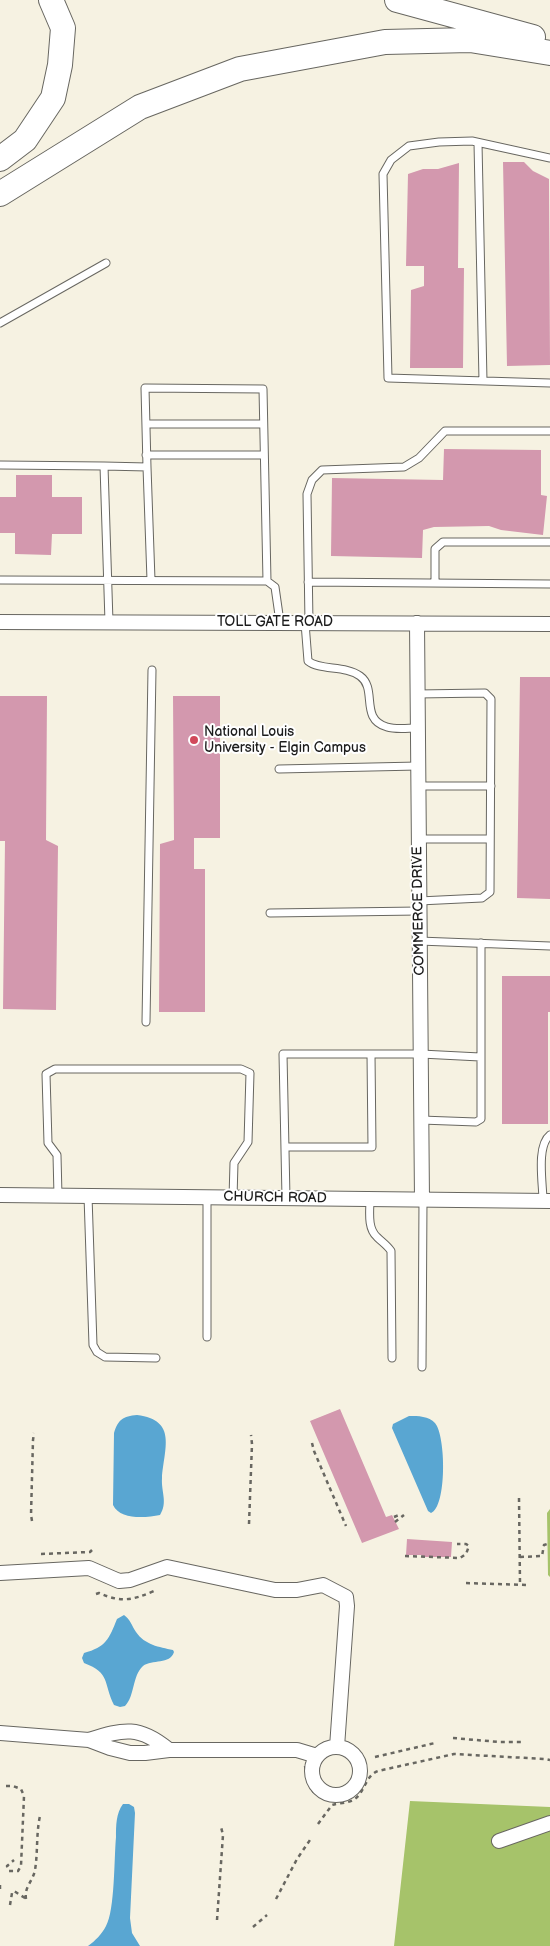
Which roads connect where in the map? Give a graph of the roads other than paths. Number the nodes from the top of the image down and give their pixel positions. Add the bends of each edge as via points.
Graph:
1 (51, 0) edge
2 (397, 0) edge
3 (550, 41) edge
4 (550, 53) edge
5 (478, 143) junction
6 (550, 158) edge
7 (0, 159) edge
8 (0, 194) edge
9 (106, 263) dead end
10 (0, 323) edge
11 (483, 381) junction
12 (550, 382) edge
13 (146, 424) junction
14 (263, 424) junction
15 (550, 431) edge
16 (146, 455) junction
17 (264, 455) junction
18 (0, 465) edge
19 (104, 466) junction
20 (147, 467) junction
21 (550, 542) edge
22 (0, 580) edge
23 (107, 580) junction
24 (151, 580) junction
25 (267, 581) junction
26 (308, 582) junction
27 (434, 583) junction
28 (550, 584) edge
29 (0, 622) edge
30 (108, 622) junction
31 (280, 622) junction
32 (307, 623) junction
33 (417, 623) junction
34 (550, 624) edge
35 (152, 670) dead end
36 (417, 694) junction
37 (418, 728) junction
38 (418, 766) junction
39 (279, 769) dead end
40 (418, 786) junction
41 (491, 786) junction
42 (419, 839) junction
43 (490, 839) junction
44 (419, 906) junction
45 (270, 913) dead end
46 (420, 941) junction
47 (481, 943) junction
48 (550, 946) edge
49 (146, 1022) dead end
50 (371, 1054) junction
51 (421, 1054) junction
52 (480, 1057) junction
53 (421, 1120) junction
54 (550, 1135) edge
55 (285, 1146) junction
56 (0, 1195) edge
57 (58, 1196) junction
58 (88, 1196) junction
59 (206, 1197) junction
60 (233, 1198) junction
61 (286, 1198) junction
62 (370, 1199) junction
63 (422, 1200) junction
64 (546, 1201) edge
65 (207, 1336) dead end
66 (156, 1358) dead end
67 (392, 1358) dead end
68 (422, 1368) dead end
69 (0, 1573) edge
70 (0, 1732) edge
71 (89, 1740) junction
72 (337, 1747) junction
73 (169, 1750) junction
74 (310, 1759) junction
75 (550, 1823) edge
76 (499, 1841) dead end

1 - 7 highway via 63,28 53,98 25,140
2 - 3 highway
4 - 8 highway via 470,40 386,42 240,69 140,107
5 - 6 lane
5 - 11 lane
5 - 11 lane via 439,142 409,146 391,160 383,174 388,378
9 - 10 lane
11 - 12 lane
13 - 14 lane
13 - 14 lane via 145,388 262,389
13 - 16 lane
14 - 17 lane
15 - 26 lane via 445,430 419,458 404,467 322,470 312,480 307,494
16 - 17 lane
16 - 20 lane
17 - 25 lane
18 - 19 lane
19 - 20 lane
19 - 23 lane
20 - 24 lane
21 - 27 lane via 443,542 434,549
22 - 23 lane
23 - 24 lane
23 - 30 lane
24 - 25 lane
25 - 31 lane via 275,587
26 - 27 lane
26 - 32 lane
27 - 28 lane
29 - 30 street, TOLL GATE ROAD
30 - 31 street, TOLL GATE ROAD
31 - 32 street, TOLL GATE ROAD
32 - 33 street, TOLL GATE ROAD
32 - 37 lane via 308,661 360,676 368,686 371,715 378,723 388,728
33 - 34 street, TOLL GATE ROAD
33 - 36 street, COMMERCE DRIVE
35 - 49 lane
36 - 37 street, COMMERCE DRIVE
36 - 41 lane via 484,693 491,699
37 - 38 street, COMMERCE DRIVE
38 - 39 lane
38 - 40 street, COMMERCE DRIVE
40 - 41 lane
40 - 42 street, COMMERCE DRIVE
41 - 43 lane
42 - 43 lane
42 - 44 street, COMMERCE DRIVE
43 - 44 lane via 490,892 482,898
44 - 45 lane
44 - 46 street, COMMERCE DRIVE
46 - 47 lane
46 - 51 street, COMMERCE DRIVE
47 - 48 lane
47 - 52 lane
50 - 51 lane
50 - 55 lane via 372,1147
50 - 55 lane via 282,1054
51 - 52 lane
51 - 53 street, COMMERCE DRIVE
52 - 53 lane via 481,1120
53 - 63 street, COMMERCE DRIVE
54 - 64 lane via 542,1148
55 - 61 lane
56 - 57 street, CHURCH ROAD
57 - 58 street, CHURCH ROAD
57 - 60 lane via 57,1155 48,1143 46,1074 55,1069 241,1069 250,1073 248,1142 234,1163
58 - 59 street, CHURCH ROAD
58 - 66 lane via 93,1346 105,1357
59 - 60 street, CHURCH ROAD
59 - 65 lane
60 - 61 street, CHURCH ROAD
61 - 62 street, CHURCH ROAD
62 - 63 street, CHURCH ROAD
62 - 67 lane via 372,1231 391,1251
63 - 64 street, CHURCH ROAD
63 - 68 lane
69 - 72 street via 88,1568 119,1581 167,1567 275,1590 328,1587 346,1597 347,1606
70 - 71 street
71 - 73 street via 130,1752
71 - 73 street via 127,1731 146,1735
72 - 74 street
72 - 74 street via 351,1752 360,1765 358,1781 347,1792 332,1795 318,1787 313,1780
73 - 74 street via 297,1750
75 - 76 street

